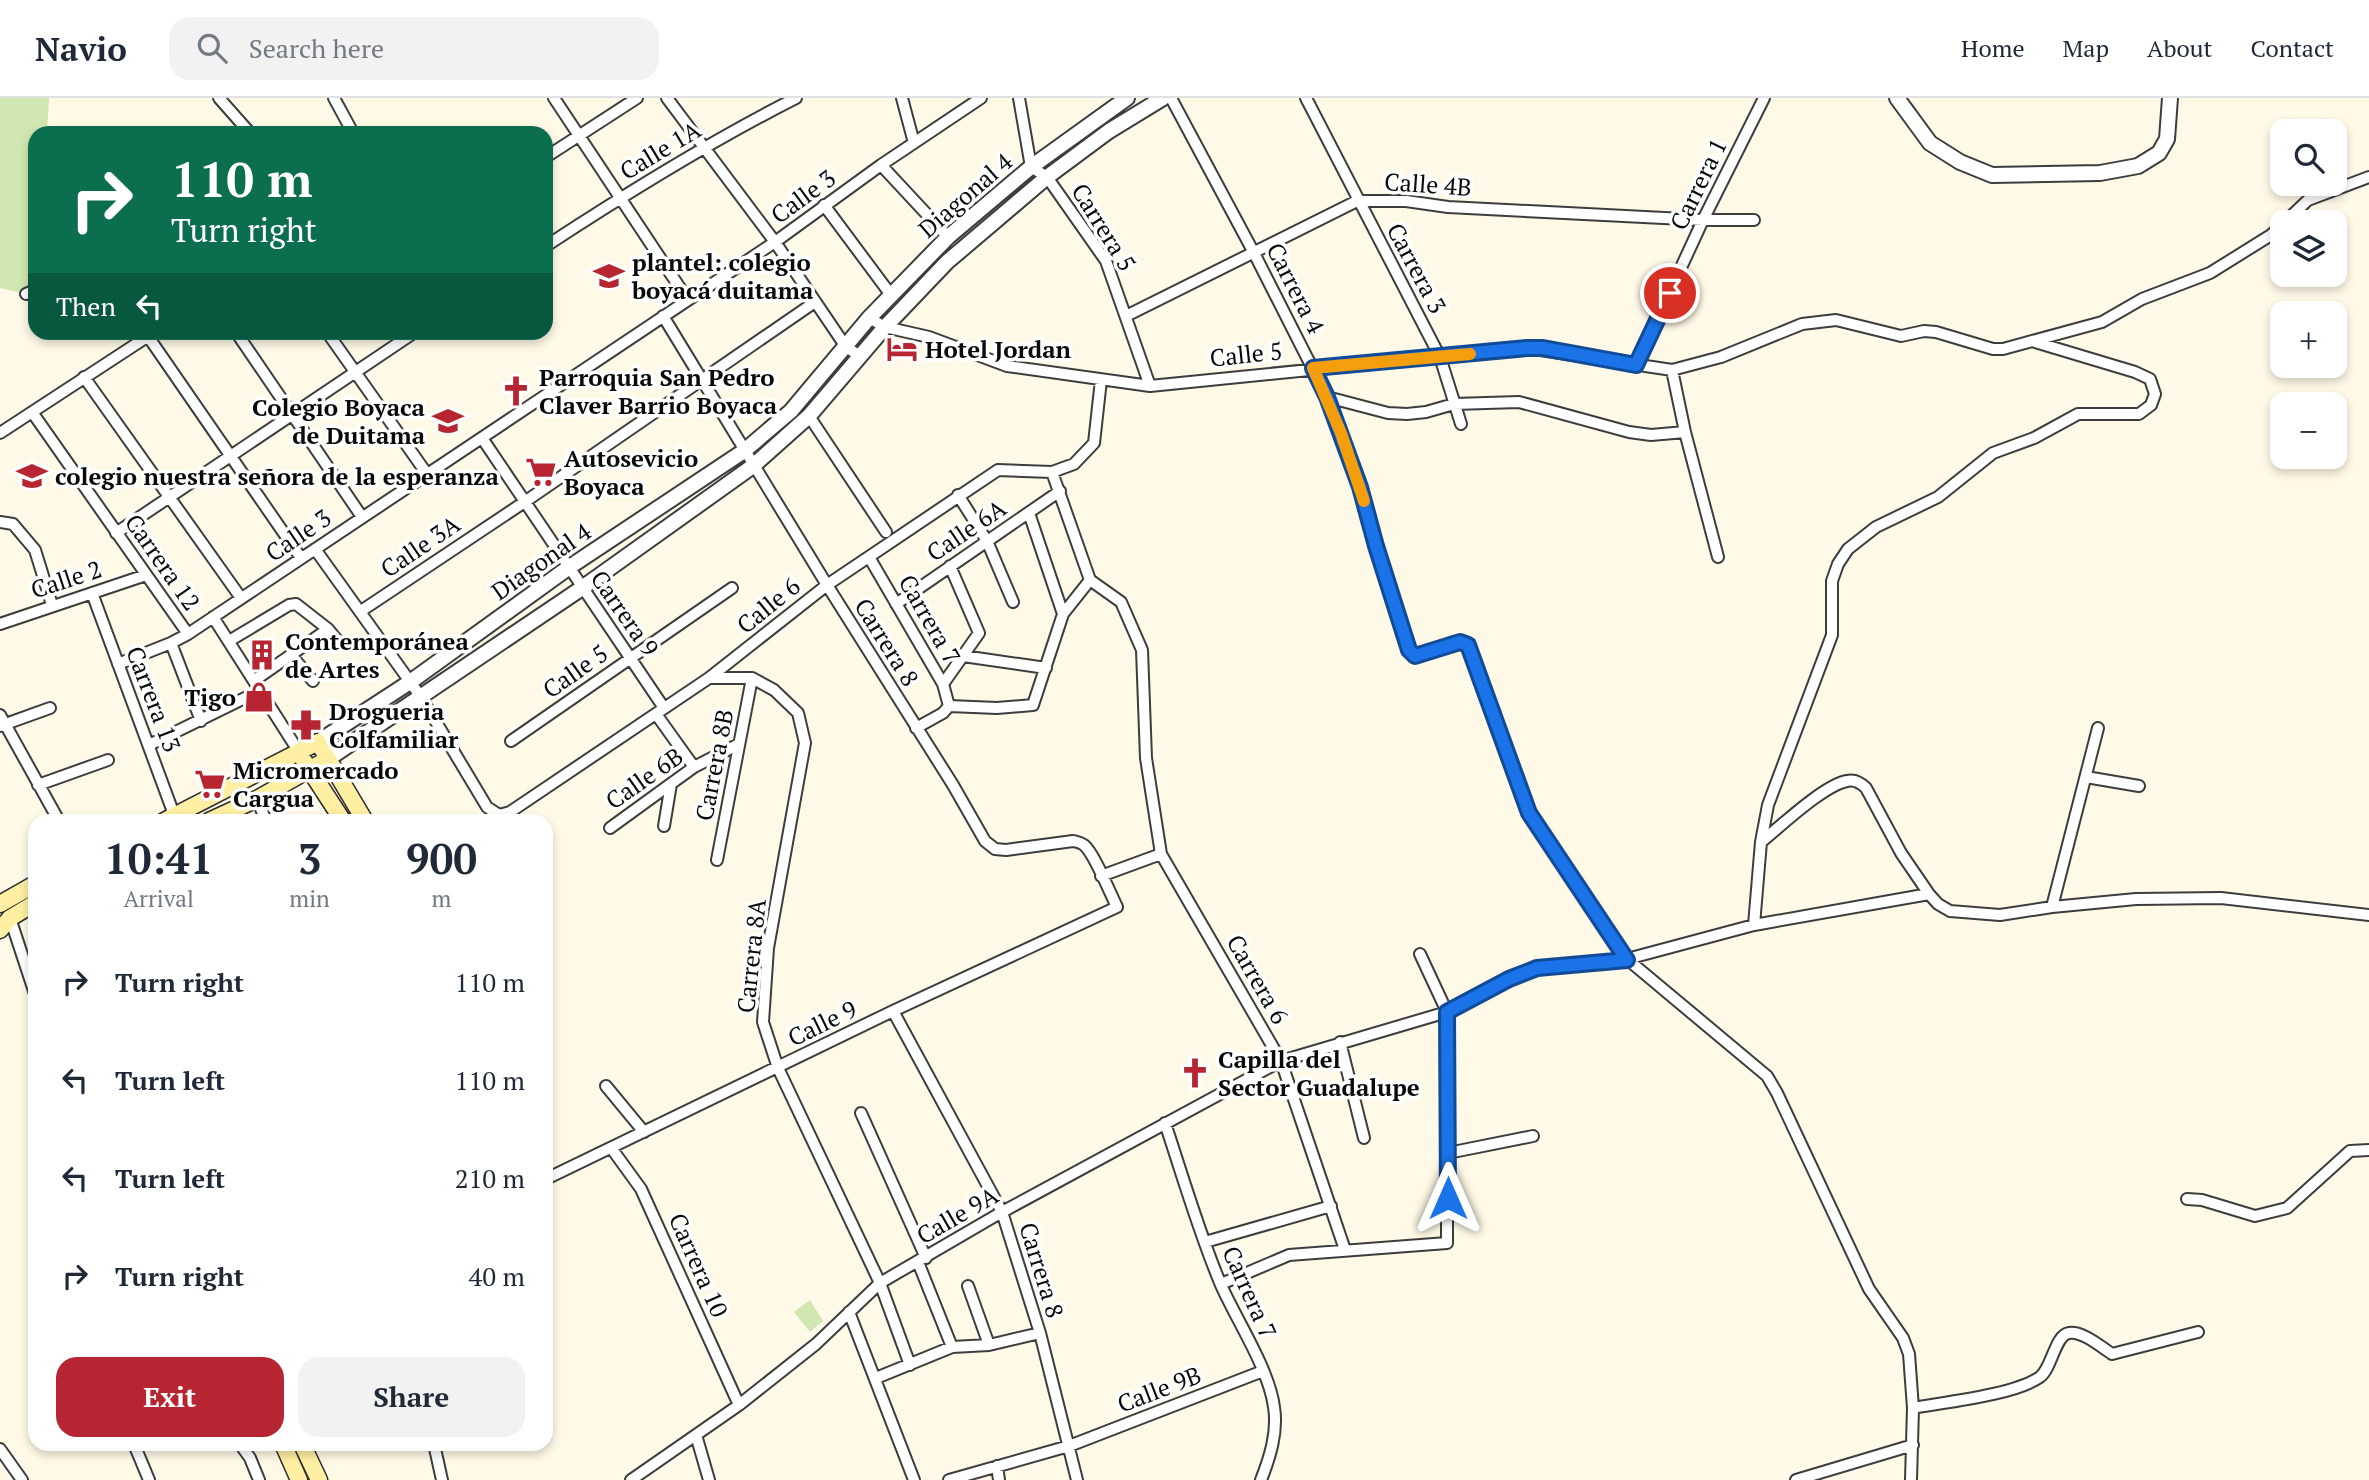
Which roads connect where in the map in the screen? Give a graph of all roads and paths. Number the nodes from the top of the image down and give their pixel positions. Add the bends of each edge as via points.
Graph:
1 (219, 98) edge
2 (334, 98) edge
3 (554, 98) edge
4 (637, 98) edge
5 (667, 98) edge
6 (766, 98) edge
7 (796, 98) edge
8 (902, 98) edge
9 (981, 98) edge
10 (1019, 98) edge
11 (1128, 98) edge
12 (1163, 98) edge
13 (1171, 98) edge
14 (1306, 98) edge
15 (1764, 98) edge
16 (1897, 98) edge
17 (2170, 98) edge
18 (1110, 103) edge
19 (773, 109) junction
20 (244, 126) edge
21 (349, 126) edge
22 (580, 134) junction
23 (914, 143) junction
24 (704, 147) junction
25 (553, 152) edge
26 (881, 165) junction
27 (1031, 167) junction
28 (1047, 177) junction
29 (2369, 177) edge
30 (620, 198) junction
31 (1357, 201) junction
32 (824, 205) junction
33 (2297, 210) edge
34 (1703, 220) junction
35 (1754, 220) dead end
36 (2270, 236) edge
37 (948, 237) junction
38 (553, 241) edge
39 (775, 242) junction
40 (1254, 253) junction
41 (891, 295) junction
42 (688, 300) junction
43 (815, 302) junction
44 (663, 316) junction
45 (1126, 316) junction
46 (869, 318) junction
47 (885, 327) junction
48 (140, 340) edge
49 (153, 340) edge
50 (241, 340) edge
51 (332, 340) edge
52 (403, 340) edge
53 (2033, 341) junction
54 (846, 347) junction
55 (860, 356) junction
56 (1440, 357) junction
57 (1636, 365) junction
58 (1313, 368) junction
59 (1672, 370) junction
60 (355, 373) junction
61 (84, 377) junction
62 (702, 380) junction
63 (1101, 380) junction
64 (1150, 386) junction
65 (1327, 397) junction
66 (1454, 404) junction
67 (32, 412) junction
68 (292, 415) junction
69 (809, 416) junction
70 (1461, 425) dead end
71 (1685, 432) junction
72 (0, 433) edge
73 (482, 438) junction
74 (744, 451) junction
75 (230, 456) junction
76 (753, 466) junction
77 (1052, 472) junction
78 (427, 474) junction
79 (1060, 491) junction
80 (958, 495) junction
81 (169, 497) junction
82 (526, 502) junction
83 (1029, 513) junction
84 (362, 517) junction
85 (0, 522) edge
86 (116, 533) junction
87 (886, 533) dead end
88 (987, 541) junction
89 (315, 549) junction
90 (869, 556) junction
91 (1718, 557) dead end
92 (301, 558) junction
93 (950, 566) junction
94 (568, 568) junction
95 (146, 575) junction
96 (1090, 580) junction
97 (827, 585) junction
98 (582, 588) junction
99 (732, 588) dead end
100 (92, 593) junction
101 (242, 598) junction
102 (1013, 601) dead end
103 (896, 604) junction
104 (52, 605) junction
105 (361, 611) junction
106 (1063, 614) junction
107 (213, 617) junction
108 (0, 624) edge
109 (328, 629) junction
110 (188, 634) junction
111 (229, 641) junction
112 (171, 643) junction
113 (341, 645) dead end
114 (291, 655) junction
115 (963, 656) junction
116 (631, 658) junction
117 (118, 664) junction
118 (1046, 668) junction
119 (709, 678) junction
120 (752, 678) junction
121 (313, 681) dead end
122 (410, 682) junction
123 (943, 684) junction
124 (258, 685) junction
125 (421, 697) junction
126 (949, 706) junction
127 (50, 708) dead end
128 (660, 711) junction
129 (2, 722) edge
130 (201, 722) junction
131 (916, 728) junction
132 (2098, 728) dead end
133 (511, 741) dead end
134 (318, 742) junction
135 (739, 744) junction
136 (149, 745) junction
137 (299, 752) junction
138 (328, 759) junction
139 (108, 760) dead end
140 (694, 767) junction
141 (311, 770) junction
142 (2086, 777) junction
143 (671, 784) junction
144 (38, 785) junction
145 (2139, 786) dead end
146 (257, 799) junction
147 (55, 814) edge
148 (170, 814) edge
149 (181, 814) edge
150 (224, 814) edge
151 (263, 814) edge
152 (339, 814) edge
153 (361, 814) edge
154 (498, 814) edge
155 (503, 814) edge
156 (664, 826) dead end
157 (610, 828) dead end
158 (1761, 842) junction
159 (1161, 854) junction
160 (717, 860) dead end
161 (1101, 876) junction
162 (28, 888) edge
163 (1929, 894) junction
164 (0, 903) edge
165 (1117, 907) joint
166 (2052, 907) junction
167 (28, 908) edge
168 (2369, 915) edge
169 (5, 924) edge
170 (1754, 925) junction
171 (1420, 954) dead end
172 (1627, 960) junction
173 (28, 978) edge
174 (893, 1011) junction
175 (1447, 1012) junction
176 (1340, 1042) junction
177 (1281, 1061) junction
178 (778, 1068) junction
179 (606, 1086) dead end
180 (861, 1113) dead end
181 (1165, 1123) junction
182 (644, 1132) junction
183 (1533, 1136) dead end
184 (1364, 1138) dead end
185 (611, 1149) junction
186 (2369, 1150) edge
187 (1448, 1153) junction
188 (553, 1176) edge
189 (2187, 1199) dead end
190 (1331, 1206) junction
191 (1002, 1212) junction
192 (1205, 1242) junction
193 (1345, 1250) junction
194 (922, 1260) junction
195 (880, 1283) junction
196 (1221, 1284) junction
197 (968, 1286) dead end
198 (849, 1312) junction
199 (2198, 1332) dead end
200 (1040, 1333) junction
201 (989, 1345) junction
202 (952, 1348) junction
203 (909, 1365) junction
204 (1263, 1371) junction
205 (876, 1378) junction
206 (739, 1405) junction
207 (1913, 1408) junction
208 (696, 1435) junction
209 (1913, 1445) junction
210 (1069, 1446) junction
211 (0, 1449) edge
212 (137, 1451) edge
213 (245, 1451) edge
214 (286, 1451) edge
215 (305, 1451) edge
216 (436, 1451) edge
217 (997, 1466) junction
218 (22, 1480) edge
219 (149, 1480) edge
220 (258, 1480) edge
221 (299, 1480) edge
222 (319, 1480) edge
223 (442, 1480) edge
224 (631, 1480) edge
225 (709, 1480) edge
226 (914, 1480) edge
227 (948, 1480) edge
228 (999, 1480) edge
229 (1077, 1480) edge
230 (1261, 1480) edge
231 (1796, 1480) edge
232 (1911, 1480) edge

1 - 20 street
2 - 21 street
3 - 22 street
4 - 22 street
5 - 24 street
6 - 19 street
7 - 19 street, Calle 1A
8 - 23 street
9 - 23 street, Calle 3
10 - 27 street
11 - 18 street, Diagonal 4
12 - 28 street, Diagonal 4
13 - 40 street, Carrera 4
14 - 31 street, Carrera 3
15 - 34 street, Carrera 1
16 - 17 street via 1930,143 1992,175 2100,173 2138,166 2159,153 2167,139
18 - 27 street, Diagonal 4
19 - 24 street, Calle 1A
22 - 25 street
22 - 30 street
23 - 26 street, Calle 3
24 - 30 street, Calle 1A
24 - 39 street
26 - 32 street, Calle 3
26 - 37 street
27 - 28 street, Carrera 5
27 - 37 street, Diagonal 4
28 - 45 street, Carrera 5 via 1107,261
28 - 47 street, Diagonal 4 via 947,262
29 - 33 street via 2308,200
30 - 38 street
30 - 42 street
31 - 34 street, Calle 4B
31 - 40 street, Calle 4B
31 - 56 street, Carrera 3
32 - 39 street, Calle 3
32 - 41 street
34 - 35 street, Calle 4B
34 - 57 street, Carrera 1
36 - 53 street via 2210,273 2142,299 2102,322
37 - 41 street, Diagonal 4
39 - 42 street, Calle 3
39 - 43 street
40 - 45 street, Calle 4B
40 - 58 street, Carrera 4
41 - 46 street, Diagonal 4
42 - 44 street, Calle 3
43 - 54 street
43 - 62 street, Calle 3A
44 - 62 street, Carrera 8
44 - 73 street, Calle 3
45 - 64 street, Carrera 5
46 - 47 street, Calle 5
46 - 54 street, Diagonal 4
47 - 55 street, Diagonal 4
47 - 63 street, Calle 5 via 929,337 1007,366
48 - 61 street
49 - 75 street
50 - 68 street
51 - 60 street
52 - 60 street, Calle 2
53 - 59 street, Calle 5 via 1993,349 1936,332 1901,336 1836,320 1802,324 1721,357
53 - 158 street via 2150,379 2155,394 2151,405 2139,414 2078,414 1993,453 1938,497 1876,527 1848,549 1832,580 1832,635 1768,805
54 - 55 street
54 - 74 street, Diagonal 4 via 792,411
55 - 69 street, Diagonal 4
56 - 57 street, Calle 5 via 1543,348
56 - 58 street, Calle 5
56 - 66 street, Carrera 3
57 - 59 street, Calle 5
58 - 64 street, Calle 5
58 - 65 street, Carrera 4
59 - 71 street
60 - 68 street, Calle 2
60 - 78 street
61 - 67 street
61 - 81 street
62 - 74 street, Carrera 8
62 - 82 street, Calle 3A
63 - 64 street, Calle 5
63 - 77 street, Calle 6 via 1094,443 1074,464
65 - 66 street via 1406,414
65 - 172 street, Carrera 4 via 1412,653 1415,656 1460,642 1468,645 1529,813
66 - 70 street, Carrera 3
66 - 71 street via 1519,402 1629,432
67 - 72 street
67 - 86 street, Carrera 12
68 - 75 street, Calle 2
68 - 84 street
69 - 76 street, Diagonal 4
69 - 87 street
71 - 91 street
73 - 78 street, Calle 3
73 - 82 street, Carrera 9
74 - 76 street, Carrera 8
74 - 94 street, Diagonal 4
75 - 81 street, Calle 2
75 - 92 street
76 - 97 street, Carrera 8
76 - 98 street, Diagonal 4
77 - 79 street
77 - 80 street, Calle 6 via 999,470
78 - 84 street, Calle 3
79 - 83 street, Calle 6A
79 - 96 street
80 - 88 street
80 - 90 street, Calle 6
81 - 86 street, Calle 2
81 - 101 street
82 - 94 street, Carrera 9
82 - 105 street, Calle 3A
83 - 88 street, Calle 6A
83 - 106 street
84 - 89 street, Calle 3
85 - 104 street via 13,524 35,551
86 - 95 street, Carrera 12
88 - 93 street, Calle 6A
88 - 102 street
89 - 92 street, Calle 3
89 - 105 street
90 - 97 street, Calle 6
90 - 103 street, Carrera 7
92 - 101 street, Calle 3
93 - 103 street, Calle 6A
93 - 115 street via 979,633
94 - 98 street, Carrera 9
94 - 122 street, Diagonal 4
95 - 100 street, Calle 2
95 - 110 street, Carrera 12
96 - 106 street
96 - 159 street via 1121,602 1142,650 1146,758
97 - 119 street, Calle 6
97 - 131 street, Carrera 8
98 - 116 street, Carrera 9
98 - 125 street, Diagonal 4
99 - 116 street, Calle 5
100 - 104 street, Calle 2
100 - 117 street, Carrera 13
101 - 107 street, Calle 3
103 - 123 street, Carrera 7
104 - 108 street, Calle 2
105 - 122 street
106 - 118 street
107 - 110 street, Calle 3
107 - 111 street
109 - 111 street via 296,604
109 - 113 street
109 - 114 street
110 - 112 street, Calle 3
111 - 124 street
112 - 117 street, Calle 3
112 - 130 street, Carrera 12
114 - 121 street
114 - 124 street
115 - 118 street
115 - 123 street
116 - 128 street, Carrera 9
116 - 133 street, Calle 5
117 - 136 street, Carrera 13
118 - 126 street via 1034,702 997,708
119 - 120 street
119 - 128 street, Calle 6
120 - 135 street, Carrera 8B
120 - 178 street, Carrera 8A via 774,690 798,713 805,743 768,948 763,1022
122 - 125 street
122 - 134 street, Diagonal 4
123 - 126 street, Carrera 7
124 - 130 street
124 - 137 street
125 - 138 street, Diagonal 4
125 - 154 street, Calle 6 via 487,807
126 - 131 street
127 - 129 street
128 - 140 street, Carrera 9
128 - 155 street, Calle 6
129 - 144 street
130 - 136 street
131 - 161 street, Carrera 8 via 985,841 1006,850 1081,842
132 - 142 street
134 - 137 main road, Diagonal 4
134 - 138 main road
135 - 140 street, Calle 6B
135 - 160 street, Carrera 8B
136 - 148 street, Carrera 13
137 - 141 main road
137 - 149 main road, Diagonal 4
138 - 141 main road, Diagonal 4
138 - 153 main road
139 - 144 street
140 - 143 street, Calle 6B
141 - 146 main road, Diagonal 4
141 - 152 main road
142 - 145 street
142 - 166 street
143 - 156 street
143 - 157 street, Calle 6B
144 - 147 street
146 - 150 main road, Diagonal 4
146 - 151 street
158 - 163 street via 1832,786 1849,780 1861,783
158 - 170 street
159 - 161 street
159 - 177 street, Carrera 6
161 - 165 street, Carrera 8
162 - 164 main road
163 - 166 street via 1950,911 2000,915
163 - 170 street, Calle 9A
165 - 174 street, Calle 9
166 - 168 street via 2136,899 2221,898
167 - 169 main road
169 - 173 street
170 - 172 street, Calle 9A
171 - 175 street
172 - 175 street, Calle 9A via 1537,968
172 - 207 street via 1772,1085 1869,1289 1903,1338 1909,1354
174 - 178 street, Calle 9
174 - 191 street, Carrera 8
175 - 176 street, Calle 9A
175 - 187 street
176 - 177 street, Calle 9A
176 - 184 street
177 - 181 street, Calle 9A
177 - 190 street, Carrera 6
178 - 182 street, Calle 9
178 - 195 street, Carrera 8A
179 - 182 street
180 - 194 street
181 - 191 street, Calle 9A
181 - 192 street, Carrera 7
182 - 185 street, Calle 9
183 - 187 street
185 - 188 street, Calle 9
185 - 206 street, Carrera 10 via 641,1189
186 - 189 street via 2350,1152 2287,1208 2255,1216
187 - 193 street via 1447,1243
190 - 192 street
190 - 193 street, Carrera 6
191 - 194 street, Calle 9A
191 - 200 street, Carrera 8
192 - 196 street, Carrera 7
193 - 196 street via 1289,1255
194 - 195 street, Calle 9A
194 - 202 street
195 - 198 street, Calle 9A
195 - 203 street, Carrera 8A
196 - 204 street, Carrera 7
197 - 201 street
198 - 205 street
198 - 206 street, Calle 9A
199 - 207 street via 2112,1354 2068,1333 2061,1337 2048,1369 2039,1377 2000,1392
200 - 201 street
200 - 210 street, Carrera 8
201 - 202 street
202 - 203 street
203 - 205 street
204 - 210 street, Calle 9B
204 - 230 street, Carrera 7 via 1274,1407 1274,1436
205 - 226 street
206 - 208 street, Calle 9A
207 - 209 street
208 - 224 street, Calle 9A
208 - 225 street
209 - 231 street
209 - 232 street
210 - 217 street, Calle 9B
210 - 229 street, Carrera 8
211 - 218 street
212 - 219 street
213 - 220 street
214 - 221 main road
215 - 222 main road
216 - 223 street
217 - 227 street, Calle 9B
217 - 228 street

